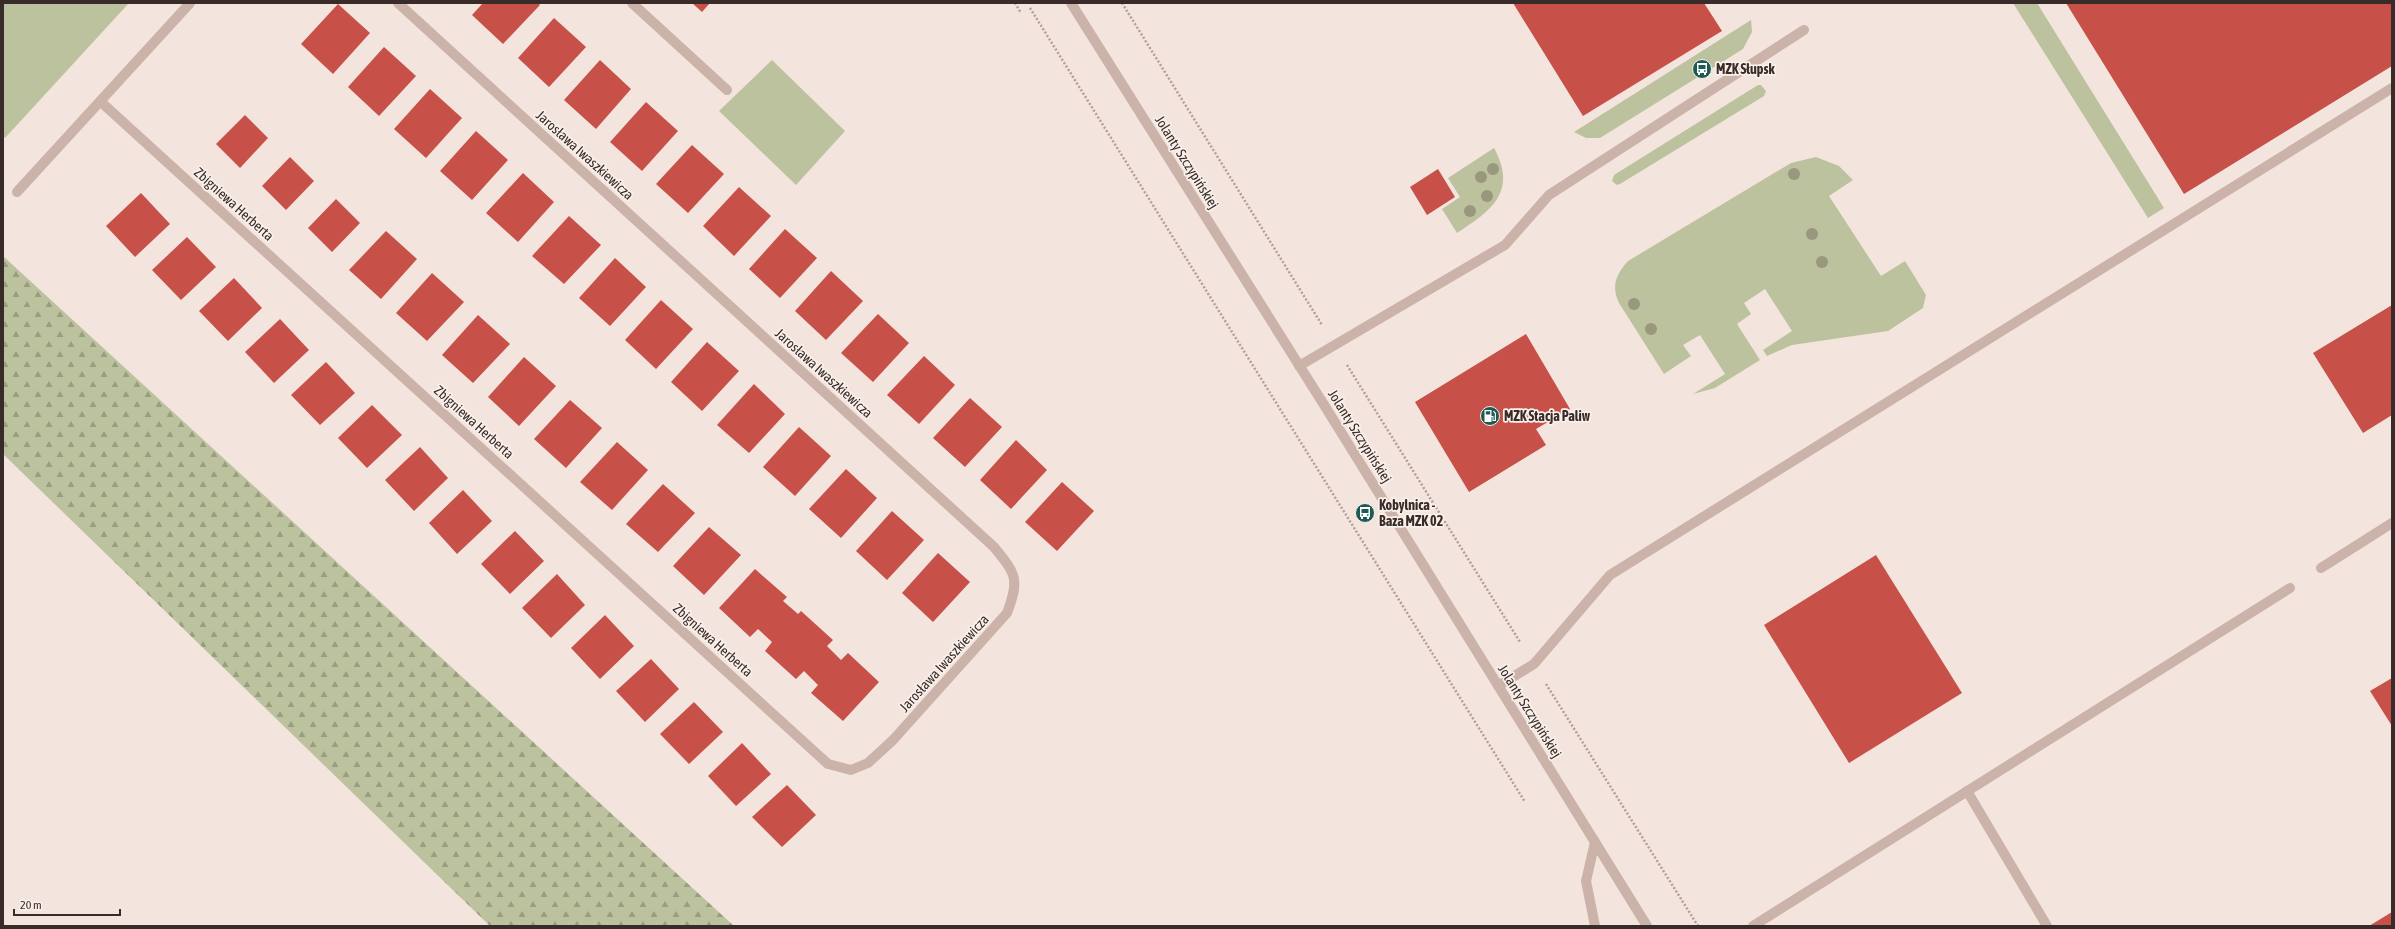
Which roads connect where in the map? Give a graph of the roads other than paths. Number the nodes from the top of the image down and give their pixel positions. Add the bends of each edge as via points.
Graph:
1 (190, 3) edge
2 (398, 3) edge
3 (632, 3) edge
4 (1071, 3) edge
5 (1804, 30) dead end
6 (2392, 88) edge
7 (727, 90) dead end
8 (101, 102) junction
9 (17, 192) dead end
10 (1299, 366) junction
11 (2392, 523) edge
12 (2322, 568) dead end
13 (2290, 588) dead end
14 (1498, 686) junction
15 (828, 764) joint
16 (1967, 792) junction
17 (1595, 842) junction
18 (1595, 926) edge
19 (1647, 926) edge
20 (1753, 926) edge
21 (2047, 926) edge

1 - 8 street
2 - 15 street, Jarosława Iwaszkiewicza via 994,547 1014,571 1014,593 1007,613 893,740 868,763 851,770
3 - 7 street
4 - 10 street, Jolanty Szczypińskiej
5 - 10 street via 1549,195 1505,245
6 - 14 street via 1610,575 1534,664
8 - 9 street
8 - 15 street, Zbigniewa Herberta
10 - 14 street, Jolanty Szczypińskiej
11 - 12 street
13 - 16 street
14 - 17 street, Jolanty Szczypińskiej
16 - 20 street
16 - 21 street
17 - 18 street via 1586,881
17 - 19 street, Jolanty Szczypińskiej

